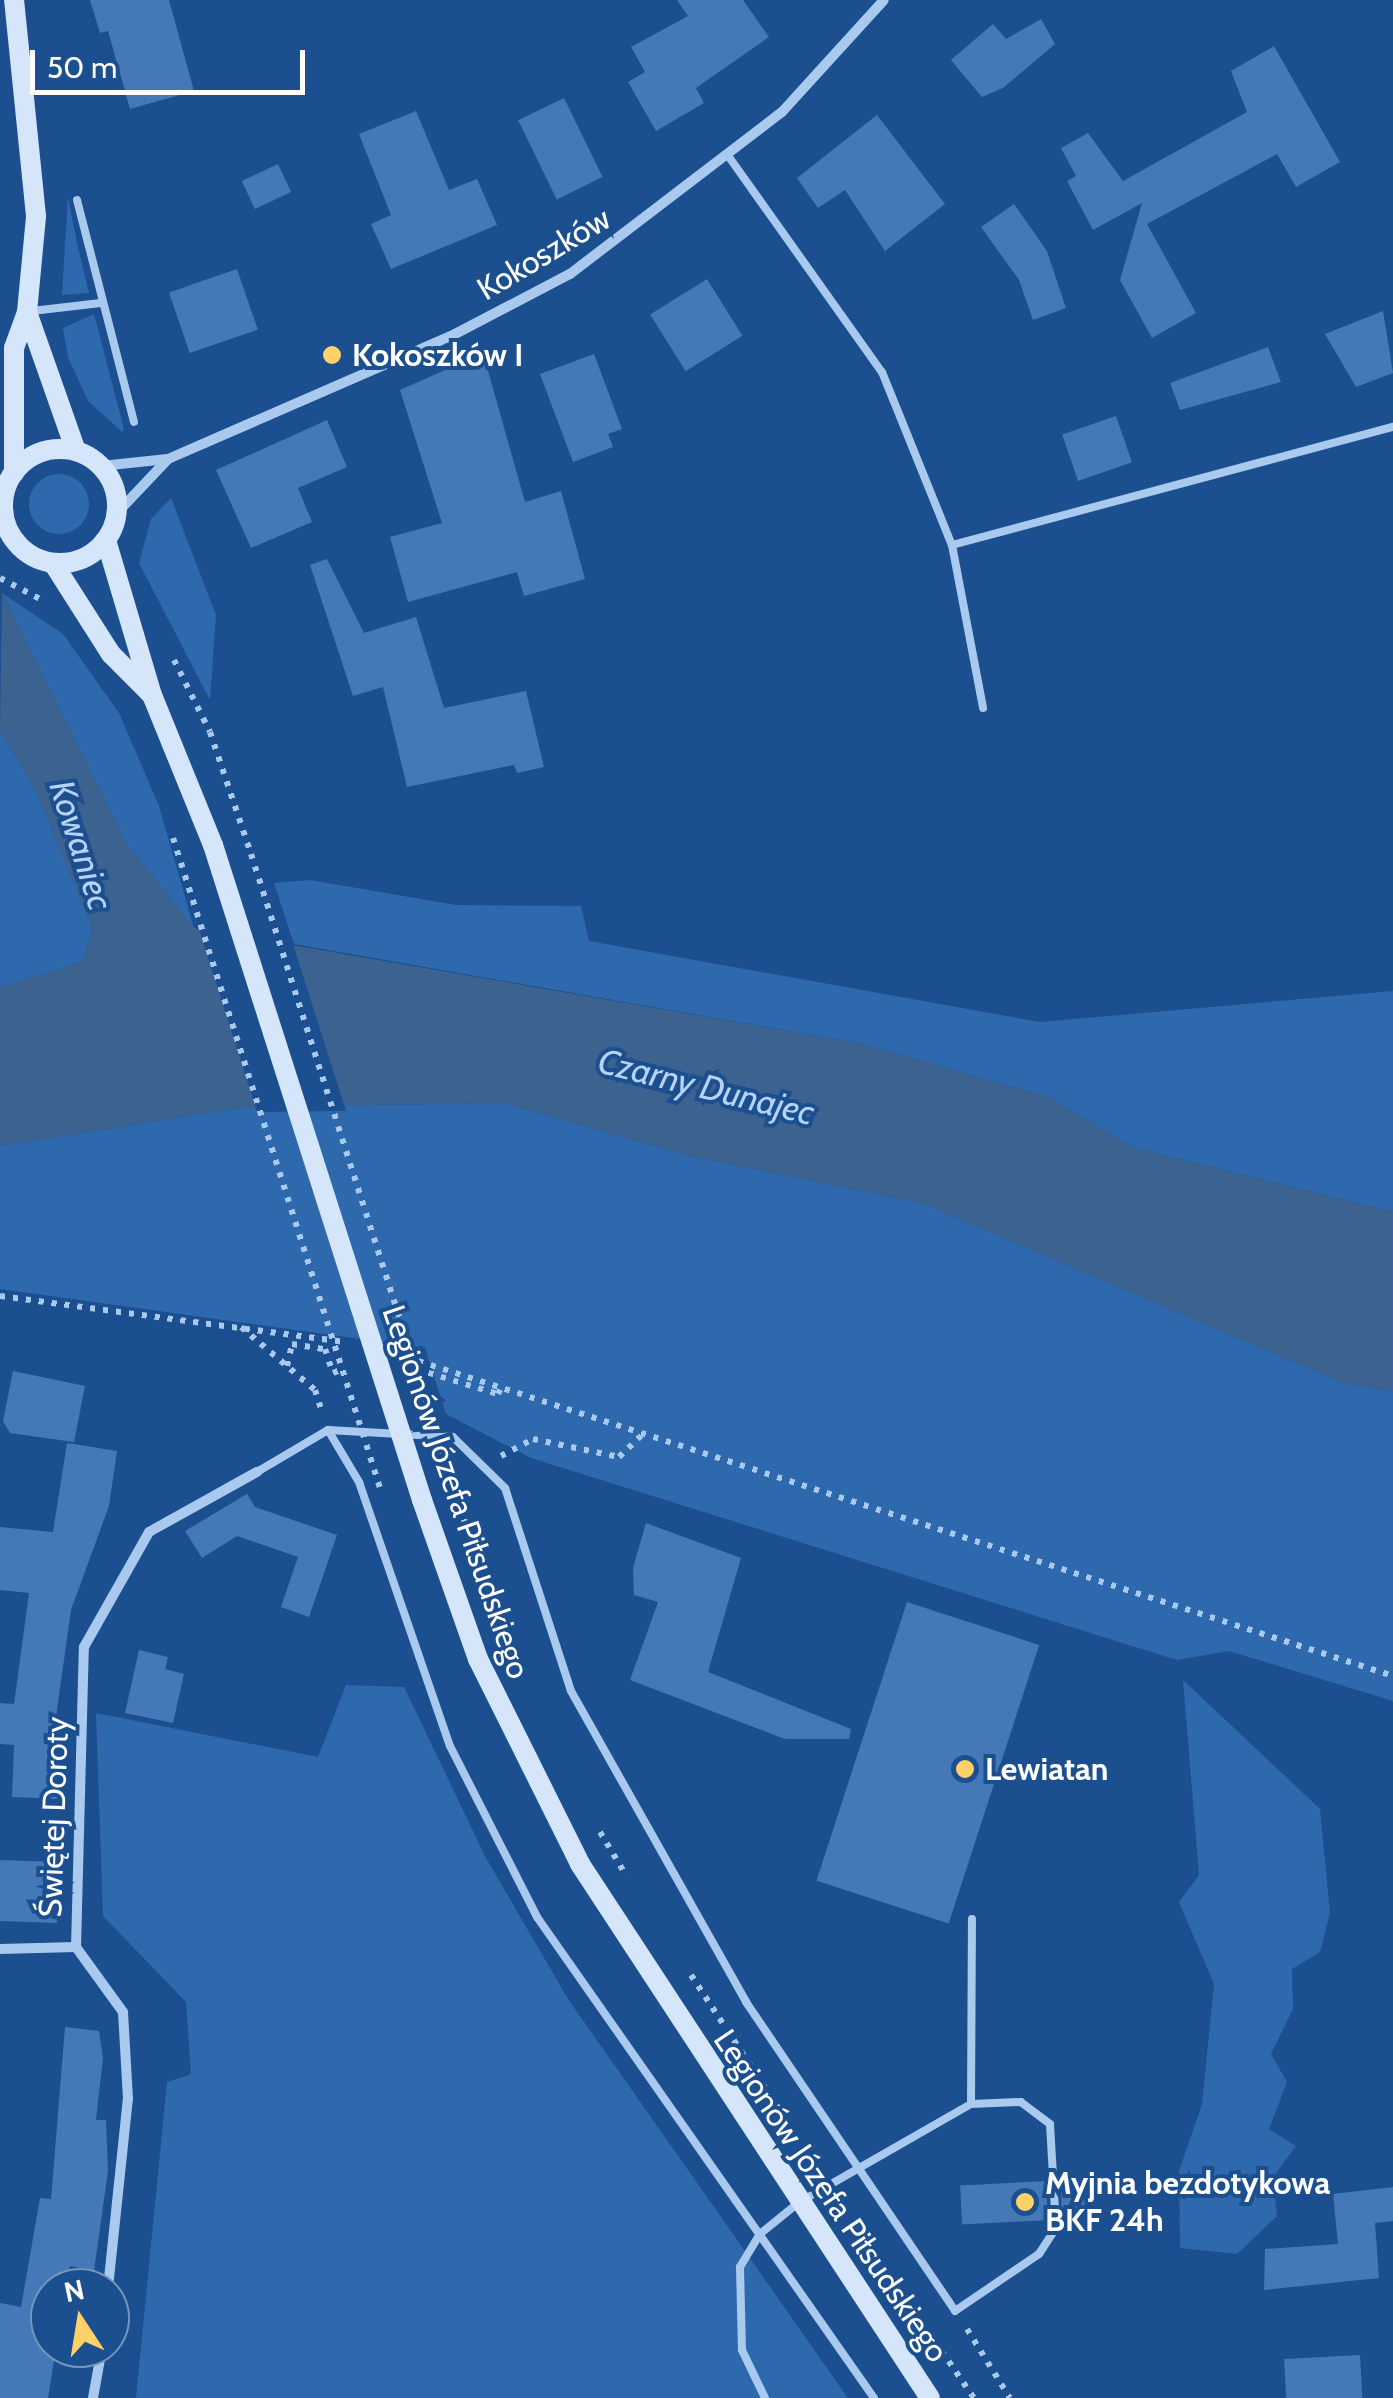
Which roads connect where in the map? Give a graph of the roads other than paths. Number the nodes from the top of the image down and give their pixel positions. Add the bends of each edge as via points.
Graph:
1 (14, 0) edge
2 (884, 0) edge
3 (729, 158) junction
4 (77, 200) dead end
5 (101, 303) junction
6 (27, 312) junction
7 (134, 422) dead end
8 (1393, 427) edge
9 (76, 451) junction
10 (168, 458) junction
11 (101, 466) junction
12 (14, 473) junction
13 (2, 495) edge
14 (116, 513) junction
15 (106, 540) junction
16 (952, 545) junction
17 (24, 550) junction
18 (0, 551) edge
19 (54, 562) junction
20 (152, 695) junction
21 (984, 708) dead end
22 (328, 1430) junction
23 (256, 1472) joint
24 (972, 1919) dead end
25 (76, 1946) junction
26 (0, 1949) edge
27 (971, 2104) junction
28 (856, 2165) junction
29 (798, 2203) junction
30 (760, 2234) junction
31 (110, 2268) edge
32 (98, 2368) edge
33 (93, 2398) edge
34 (765, 2398) edge
35 (874, 2398) edge
36 (930, 2398) edge

1 - 6 street via 36,216
2 - 3 street, Kokoszków via 837,58
3 - 10 street, Kokoszków via 553,283
3 - 16 lane via 882,372
4 - 5 lane
5 - 6 lane
5 - 7 lane
6 - 9 street
6 - 12 street via 14,348
8 - 16 lane
9 - 11 street
9 - 12 street via 36,454
10 - 11 street, Kokoszków
10 - 14 street, Kokoszków
11 - 14 street via 114,488
12 - 13 street
13 - 17 street via 6,524
14 - 15 street
15 - 19 street via 82,558
15 - 20 street, Legionów Józefa Piłsudskiego
16 - 21 lane
17 - 18 street
17 - 19 street
19 - 20 street, Legionów Józefa Piłsudskiego via 111,654
20 - 29 street, Legionów Józefa Piłsudskiego, bridge via 213,846 478,1659 539,1788 670,2011
22 - 23 lane
22 - 28 lane via 453,1437 505,1488 571,1691 746,2002
22 - 30 lane via 359,1482 450,1746 538,1917
23 - 25 street, Świętej Doroty via 149,1532 84,1647
24 - 27 lane
25 - 26 street
25 - 31 street, Świętej Doroty via 123,2012 128,2098
27 - 28 lane
27 - 28 lane via 1020,2102 1050,2124 1056,2228 1039,2254 955,2311
28 - 29 lane
29 - 30 lane
29 - 36 street, Legionów Józefa Piłsudskiego
30 - 34 lane via 740,2267 742,2350
30 - 35 lane
32 - 33 street

